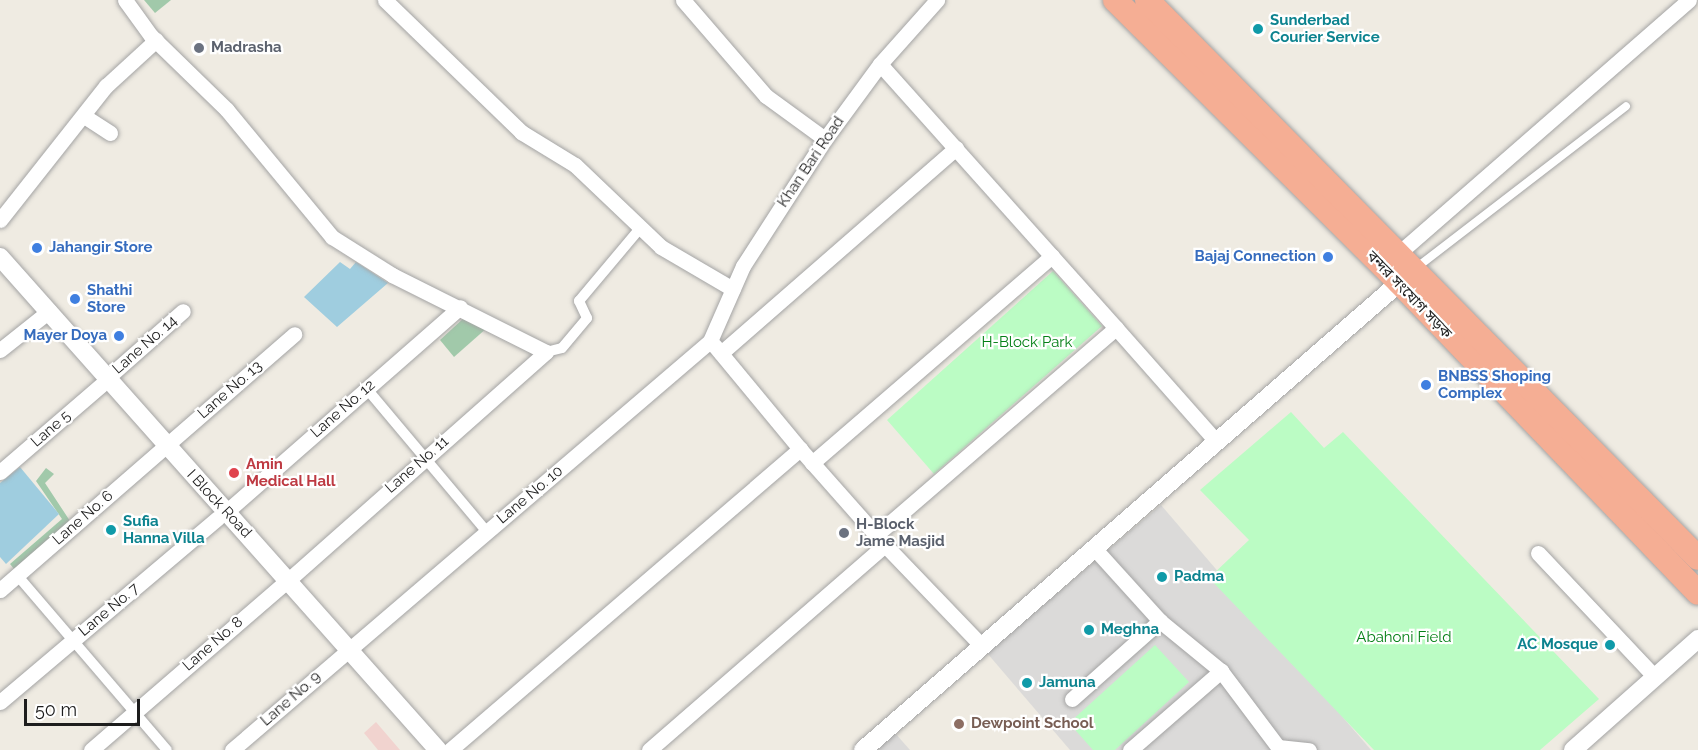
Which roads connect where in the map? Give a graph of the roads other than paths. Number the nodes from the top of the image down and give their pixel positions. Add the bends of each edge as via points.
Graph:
1 (125, 0) edge
2 (385, 0) edge
3 (683, 0) edge
4 (937, 0) edge
5 (1115, 0) edge
6 (1147, 0) edge
7 (1689, 0) edge
8 (156, 40) junction
9 (880, 64) junction
10 (1626, 106) dead end
11 (84, 116) junction
12 (110, 133) dead end
13 (825, 139) junction
14 (956, 148) junction
15 (0, 220) edge
16 (641, 227) junction
17 (1052, 256) junction
18 (0, 257) edge
19 (1400, 267) junction
20 (0, 268) edge
21 (733, 289) junction
22 (460, 307) junction
23 (183, 311) dead end
24 (46, 314) junction
25 (1116, 328) junction
26 (294, 334) dead end
27 (710, 341) junction
28 (0, 350) edge
29 (546, 352) junction
30 (721, 353) junction
31 (104, 382) junction
32 (367, 389) junction
33 (1216, 441) junction
34 (800, 449) junction
35 (162, 450) junction
36 (424, 460) junction
37 (812, 463) junction
38 (0, 472) edge
39 (222, 515) junction
40 (487, 532) junction
41 (881, 540) junction
42 (1094, 548) junction
43 (1538, 553) dead end
44 (1698, 558) edge
45 (17, 575) junction
46 (285, 582) junction
47 (0, 590) edge
48 (1698, 593) edge
49 (1160, 621) junction
50 (1698, 639) edge
51 (73, 640) junction
52 (982, 646) junction
53 (346, 652) junction
54 (1221, 671) junction
55 (1656, 677) junction
56 (1072, 699) dead end
57 (0, 702) edge
58 (133, 714) junction
59 (91, 750) edge
60 (167, 750) edge
61 (232, 750) edge
62 (424, 750) edge
63 (438, 750) edge
64 (450, 750) edge
65 (649, 750) edge
66 (863, 750) edge
67 (1130, 750) edge
68 (1309, 750) edge
69 (1573, 750) edge

1 - 8 street
2 - 16 street via 521,132 575,165
3 - 13 street via 766,96
4 - 9 street, Khan Bari Road
5 - 19 highway, বন্দর সংযোগ সড়ক
6 - 19 highway, বন্দর সংযোগ সড়ক
7 - 19 street
8 - 11 street via 106,86
8 - 22 street via 227,110 332,237 392,275
9 - 13 street, Khan Bari Road
9 - 14 street
10 - 19 lane
11 - 12 street
11 - 15 street
13 - 21 street, Khan Bari Road
14 - 17 street
14 - 30 street
16 - 21 street via 662,247
16 - 29 street via 579,301 587,318 562,348
17 - 25 street
17 - 37 street
18 - 24 street, I Block Road
19 - 33 street
19 - 44 highway, বন্দর সংযোগ সড়ক
19 - 48 highway, বন্দর সংযোগ সড়ক
20 - 24 street, I Block Road
21 - 27 street, Khan Bari Road
22 - 29 street
22 - 32 street, Lane No. 12
23 - 31 street, Lane No. 14
24 - 28 street
24 - 31 street, I Block Road
25 - 33 street
25 - 41 street
26 - 35 street, Lane No. 13
27 - 30 street
27 - 40 street, Lane No. 10
29 - 36 street, Lane No. 11
30 - 34 street
31 - 35 street, I Block Road
31 - 38 street, Lane 5
32 - 36 street
32 - 39 street, Lane No. 12
33 - 42 street
34 - 37 street
34 - 64 street
35 - 39 street, I Block Road
35 - 45 street, Lane No. 6
36 - 40 street
36 - 46 street, Lane No. 11
37 - 41 street
39 - 46 street, I Block Road
39 - 51 street, Lane No. 7
40 - 53 street, Lane No. 10
41 - 52 street
41 - 65 street
42 - 49 street
42 - 52 street
43 - 55 street
45 - 47 street, Lane No. 6
45 - 51 street
46 - 53 street, I Block Road
46 - 58 street, Lane No. 8
49 - 54 street
49 - 56 street
50 - 55 street
51 - 57 street, Lane No. 7
51 - 58 street
52 - 66 street
53 - 61 street, Lane No. 9
53 - 62 street, I Block Road
53 - 63 street, I Block Road
54 - 67 street
54 - 68 street via 1278,747
55 - 69 street
58 - 59 street, Lane No. 8
58 - 60 street

